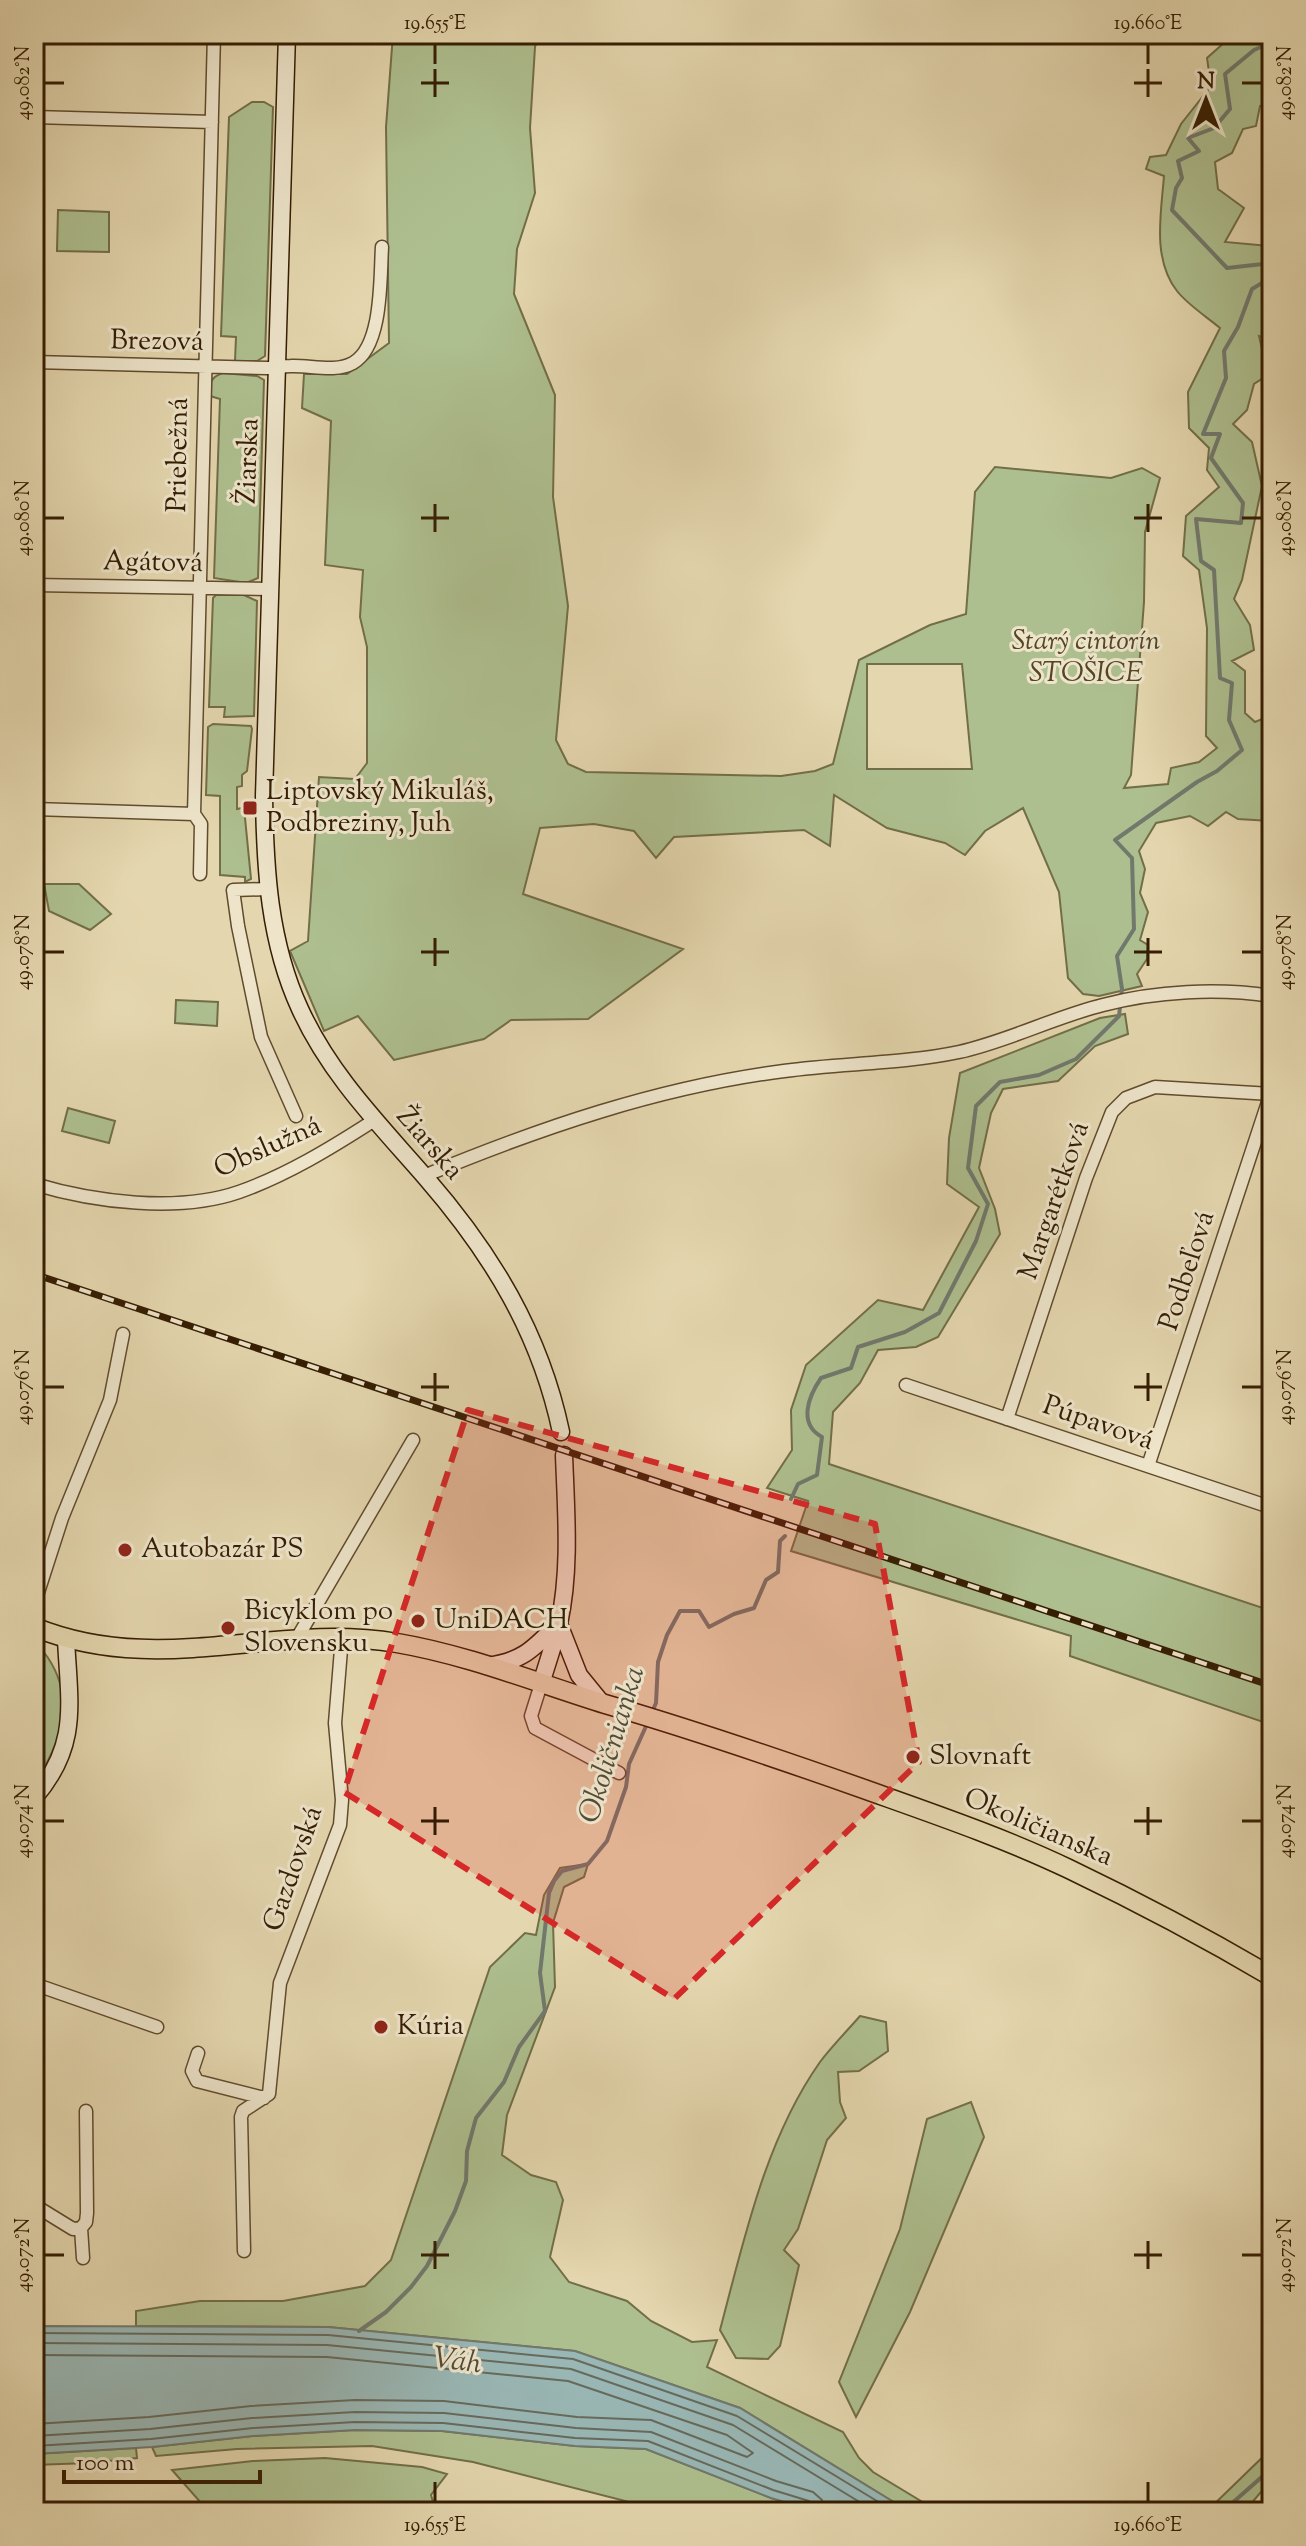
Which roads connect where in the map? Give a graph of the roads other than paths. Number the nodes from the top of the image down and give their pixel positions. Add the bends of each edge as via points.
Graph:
1 (214, 34) edge
2 (287, 34) edge
3 (34, 117) edge
4 (212, 122) junction
5 (382, 247) dead end
6 (34, 362) edge
7 (204, 367) junction
8 (278, 368) junction
9 (34, 585) edge
10 (201, 588) junction
11 (271, 589) junction
12 (34, 809) edge
13 (194, 814) junction
14 (200, 874) dead end
15 (267, 889) junction
16 (1272, 996) edge
17 (1272, 1092) edge
18 (296, 1116) dead end
19 (373, 1121) junction
20 (424, 1176) junction
21 (34, 1184) edge
22 (123, 1334) dead end
23 (906, 1385) dead end
24 (1007, 1419) junction
25 (561, 1432) dead end
26 (413, 1440) dead end
27 (564, 1455) dead end
28 (1148, 1466) junction
29 (1272, 1496) edge
30 (34, 1605) edge
31 (559, 1623) junction
32 (37, 1628) edge
33 (342, 1637) junction
34 (66, 1639) junction
35 (296, 1640) junction
36 (34, 1647) edge
37 (483, 1666) junction
38 (541, 1684) junction
39 (601, 1702) junction
40 (619, 1773) dead end
41 (34, 1798) edge
42 (1272, 1977) edge
43 (34, 1984) edge
44 (157, 2027) dead end
45 (198, 2053) dead end
46 (264, 2098) junction
47 (86, 2111) dead end
48 (34, 2205) edge
49 (81, 2228) junction
50 (244, 2251) dead end
51 (83, 2258) dead end

1 - 4 street, Priebežná
2 - 8 street, Žiarska
3 - 4 street
4 - 7 street, Priebežná
5 - 8 street, Brezová via 378,317 364,352 340,368
6 - 7 street, Brezová
7 - 8 street, Brezová
7 - 10 street, Priebežná
8 - 11 street, Žiarska
9 - 10 street, Agátová
10 - 11 street, Agátová
10 - 13 street, Priebežná
11 - 15 street, Žiarska via 264,796
12 - 13 street
13 - 14 street, Priebežná via 201,824
15 - 18 street via 233,890 261,1037
15 - 19 street, Žiarska via 298,1007
16 - 20 street via 1212,992 1133,999 960,1052 784,1071 647,1097 543,1129
17 - 24 street, Margarétková via 1155,1087 1126,1098 1112,1112
17 - 28 street, Podbeľová
19 - 20 street, Žiarska
19 - 21 street, Obslužná via 289,1170 210,1199 130,1201
20 - 25 street, Žiarska via 482,1249 521,1315 545,1370
22 - 30 street via 110,1400
23 - 24 street, Púpavová
24 - 28 street, Púpavová
26 - 35 street
27 - 31 street via 567,1548
28 - 29 street, Púpavová via 1264,1505
31 - 37 street via 524,1656
31 - 38 street
31 - 39 street via 579,1675
32 - 34 main road, Okoličianska
32 - 36 street
33 - 35 main road, Okoličianska
33 - 37 main road, Okoličianska via 400,1643
33 - 46 street, Gazdovská via 335,1723 340,1825 280,1983 273,2068
34 - 35 main road, Okoličianska via 111,1648 176,1650
34 - 41 street via 69,1732 56,1769
37 - 38 main road, Okoličianska
38 - 39 main road, Okoličianska
38 - 40 street via 532,1725
39 - 42 main road, Okoličianska via 1005,1842 1135,1901
43 - 44 street
45 - 46 street via 192,2071 197,2081
46 - 50 street via 243,2111 240,2122
47 - 49 street via 87,2213
48 - 49 street via 73,2229
49 - 51 street

